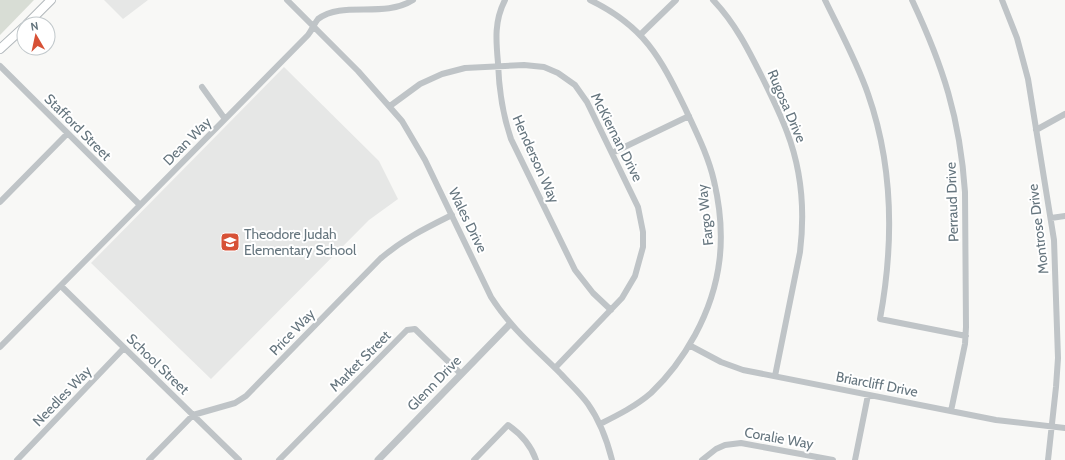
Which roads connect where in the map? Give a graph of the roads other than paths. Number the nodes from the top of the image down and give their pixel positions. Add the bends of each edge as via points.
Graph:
1 (51, 0) edge
2 (287, 0) edge
3 (413, 0) edge
4 (505, 0) edge
5 (590, 0) edge
6 (676, 0) edge
7 (713, 0) edge
8 (825, 0) edge
9 (912, 0) edge
10 (1002, 0) edge
11 (35, 16) edge
12 (314, 26) junction
13 (16, 34) edge
14 (640, 35) junction
15 (0, 49) edge
16 (0, 66) edge
17 (498, 66) junction
18 (202, 87) dead end
19 (390, 106) junction
20 (1065, 114) edge
21 (689, 116) junction
22 (226, 119) junction
23 (1036, 130) junction
24 (68, 134) junction
25 (612, 153) junction
26 (0, 202) edge
27 (140, 205) junction
28 (452, 215) junction
29 (1065, 216) edge
30 (1051, 218) junction
31 (61, 286) junction
32 (611, 310) junction
33 (510, 324) junction
34 (966, 336) junction
35 (690, 345) junction
36 (0, 347) edge
37 (124, 348) junction
38 (554, 368) junction
39 (461, 374) junction
40 (775, 376) junction
41 (868, 395) junction
42 (952, 411) junction
43 (193, 415) junction
44 (600, 424) junction
45 (1052, 427) junction
46 (1065, 428) edge
47 (17, 460) edge
48 (149, 460) edge
49 (239, 460) edge
50 (279, 460) edge
51 (378, 460) edge
52 (474, 460) edge
53 (536, 460) edge
54 (612, 460) edge
55 (702, 460) edge
56 (832, 460) edge
57 (855, 460) edge
58 (1048, 460) edge

1 - 11 main road
2 - 12 street, Wales Drive
3 - 12 street, Dean Way via 388,9 341,8 325,15
4 - 17 street, Henderson Way via 497,25
5 - 14 street, Fargo Way via 623,19
6 - 14 street
7 - 40 street, Rugosa Drive via 739,32 781,116 800,178 802,236
8 - 34 street via 868,94 883,152 890,208 890,231 888,271 880,319
9 - 34 street, Perraud Drive via 944,75 962,154 965,192
10 - 23 street, Montrose Drive via 1024,61
12 - 19 street, Wales Drive
12 - 22 street, Dean Way via 310,34
13 - 15 main road
14 - 21 street, Fargo Way via 667,71
16 - 24 street, Stafford Street
17 - 19 street, McKiernan Drive via 465,68 442,74 420,84
17 - 25 street, McKiernan Drive via 534,65 549,69 567,79 582,93
17 - 32 street, Henderson Way via 501,106 511,139 575,270 593,293
18 - 22 street
19 - 28 street, Wales Drive via 414,140
20 - 23 street
21 - 25 street
21 - 35 street, Fargo Way via 708,158 714,179 721,234 720,261 714,292
22 - 27 street, Dean Way
23 - 30 street, Montrose Drive
24 - 26 street
24 - 27 street, Stafford Street
25 - 32 street, McKiernan Drive via 638,207 643,232 641,257 635,276 622,298
27 - 31 street, Dean Way
28 - 33 street, Wales Drive via 499,310
28 - 43 street, Price Way via 407,238 380,259 243,398 235,403
29 - 30 street
30 - 45 street, Montrose Drive via 1058,358
31 - 36 street, Dean Way
31 - 37 street, School Street
32 - 38 street, McKiernan Drive
33 - 38 street, Wales Drive
33 - 39 street, Glenn Drive
34 - 42 street, Perraud Drive
35 - 40 street, Briarcliff Drive via 732,367
35 - 44 street, Fargo Way via 675,367 650,393
37 - 43 street, School Street
37 - 47 street, Needles Way
38 - 44 street, Wales Drive via 578,391
39 - 50 street, Market Street via 415,329 407,330
39 - 51 street, Glenn Drive
40 - 41 street, Briarcliff Drive
41 - 42 street, Briarcliff Drive
41 - 57 street
42 - 45 street, Briarcliff Drive
43 - 48 street, Price Way
43 - 49 street, School Street
44 - 54 street, Wales Drive
45 - 46 street, Briarcliff Drive
45 - 58 street, Montrose Drive
52 - 53 street via 508,425 528,443
55 - 56 street, Coralie Way via 716,449 741,443

